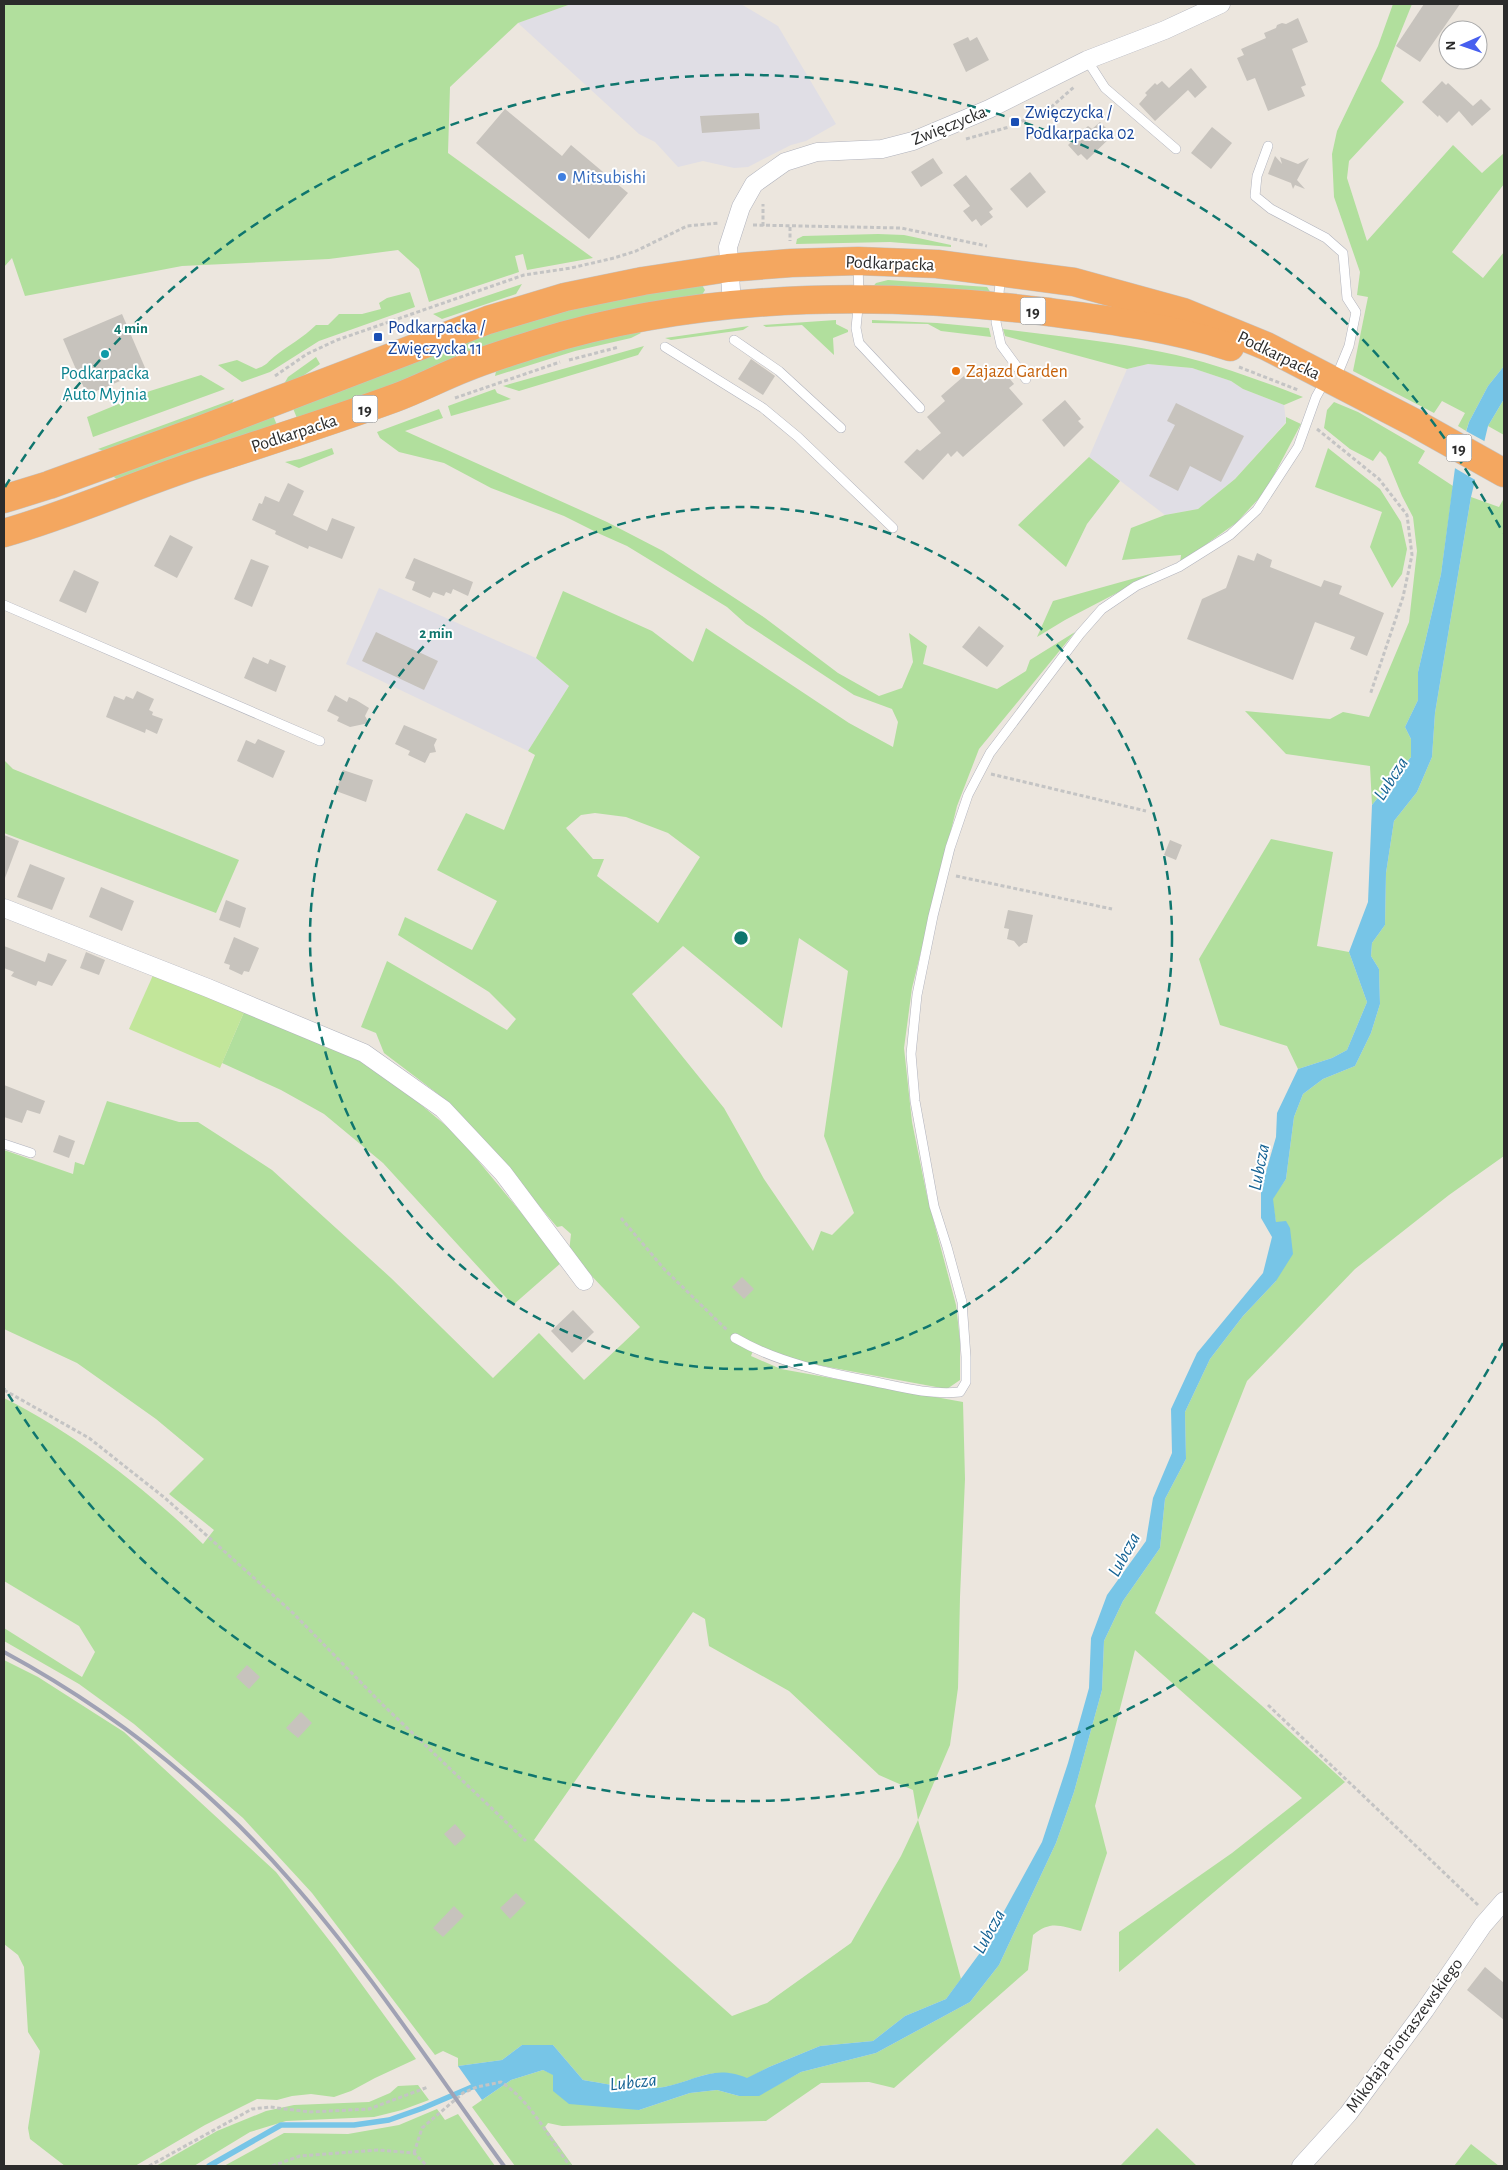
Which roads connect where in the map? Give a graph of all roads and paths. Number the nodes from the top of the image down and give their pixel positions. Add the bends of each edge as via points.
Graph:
1 (1221, 4) edge
2 (1088, 60) junction
3 (1268, 146) dead end
4 (1176, 149) dead end
5 (858, 260) junction
6 (728, 268) junction
7 (1001, 271) junction
8 (859, 298) junction
9 (732, 304) junction
10 (998, 306) junction
11 (734, 340) dead end
12 (627, 345) dead end
13 (665, 347) dead end
14 (1234, 366) dead end
15 (1026, 379) dead end
16 (1326, 386) junction
17 (451, 400) dead end
18 (920, 408) dead end
19 (1309, 421) junction
20 (841, 428) dead end
21 (87, 472) junction
22 (1504, 473) edge
23 (4, 499) edge
24 (44, 522) junction
25 (893, 528) dead end
26 (4, 533) edge
27 (4, 605) edge
28 (1370, 695) dead end
29 (320, 741) dead end
30 (981, 772) junction
31 (1146, 811) dead end
32 (943, 873) junction
33 (4, 908) edge
34 (1112, 909) dead end
35 (4, 1144) edge
36 (30, 1153) dead end
37 (621, 1218) dead end
38 (584, 1281) dead end
39 (735, 1338) joint
40 (4, 1390) edge
41 (1268, 1705) dead end
42 (526, 1841) dead end
43 (1504, 1901) edge
44 (1490, 1916) junction
45 (428, 2087) dead end
46 (414, 2153) junction
47 (149, 2166) edge
48 (272, 2166) edge
49 (426, 2166) edge
50 (570, 2166) edge
51 (1301, 2166) edge

1 - 2 street, Zwięczycka
2 - 4 lane via 1105,88
2 - 6 street, Zwięczycka via 989,109 913,141 882,149 817,152 785,162 754,184 741,207 728,248
3 - 16 lane via 1257,176 1255,196 1271,209 1326,238 1343,253 1347,298 1356,312 1349,346
5 - 6 highway, Podkarpacka / 19
5 - 7 highway, Podkarpacka / 19
5 - 8 lane
6 - 9 street
6 - 21 highway, Podkarpacka / 19 via 565,297 488,320
7 - 10 lane
7 - 16 highway, Podkarpacka / 19 via 1074,282 1183,312 1266,346
8 - 9 highway, Podkarpacka / 19
8 - 10 highway, Podkarpacka / 19
8 - 18 lane via 856,328 859,343
9 - 24 highway, Podkarpacka / 19 via 592,329 540,343 287,437 213,459
10 - 15 lane via 996,322 1001,345
10 - 16 highway, Podkarpacka / 19 via 1114,321 1170,332 1219,344
11 - 20 lane via 779,371
12 - 17 path via 561,362
13 - 25 lane via 763,408 798,436
14 - 16 path
16 - 19 lane
16 - 22 highway, 19 via 1413,422
19 - 28 path via 1378,479 1407,515 1412,555 1403,598
19 - 30 lane via 1298,447 1257,510 1230,535 1179,567 1136,586 1102,609 990,753
21 - 23 highway, Podkarpacka / 19
21 - 24 highway via 101,477 99,485 54,501
24 - 26 highway, Podkarpacka / 19
27 - 29 lane
30 - 31 path
30 - 32 lane via 968,795
32 - 34 path
32 - 39 lane via 917,995 911,1054 915,1102 934,1206 962,1302 966,1382 960,1392 945,1394 912,1389 802,1366 752,1348
33 - 38 street via 364,1053 443,1109 503,1174
35 - 36 lane
37 - 39 path via 664,1270
40 - 42 path via 88,1438 165,1498 293,1613 383,1705
41 - 44 path
43 - 44 street, Mikołaja Piotraszewskiego
44 - 51 street, Mikołaja Piotraszewskiego via 1348,2114
45 - 47 path via 369,2109 310,2112 270,2107 252,2109
46 - 48 path via 378,2150 300,2156
46 - 49 path
46 - 50 path via 422,2128 462,2094 501,2082 516,2091

